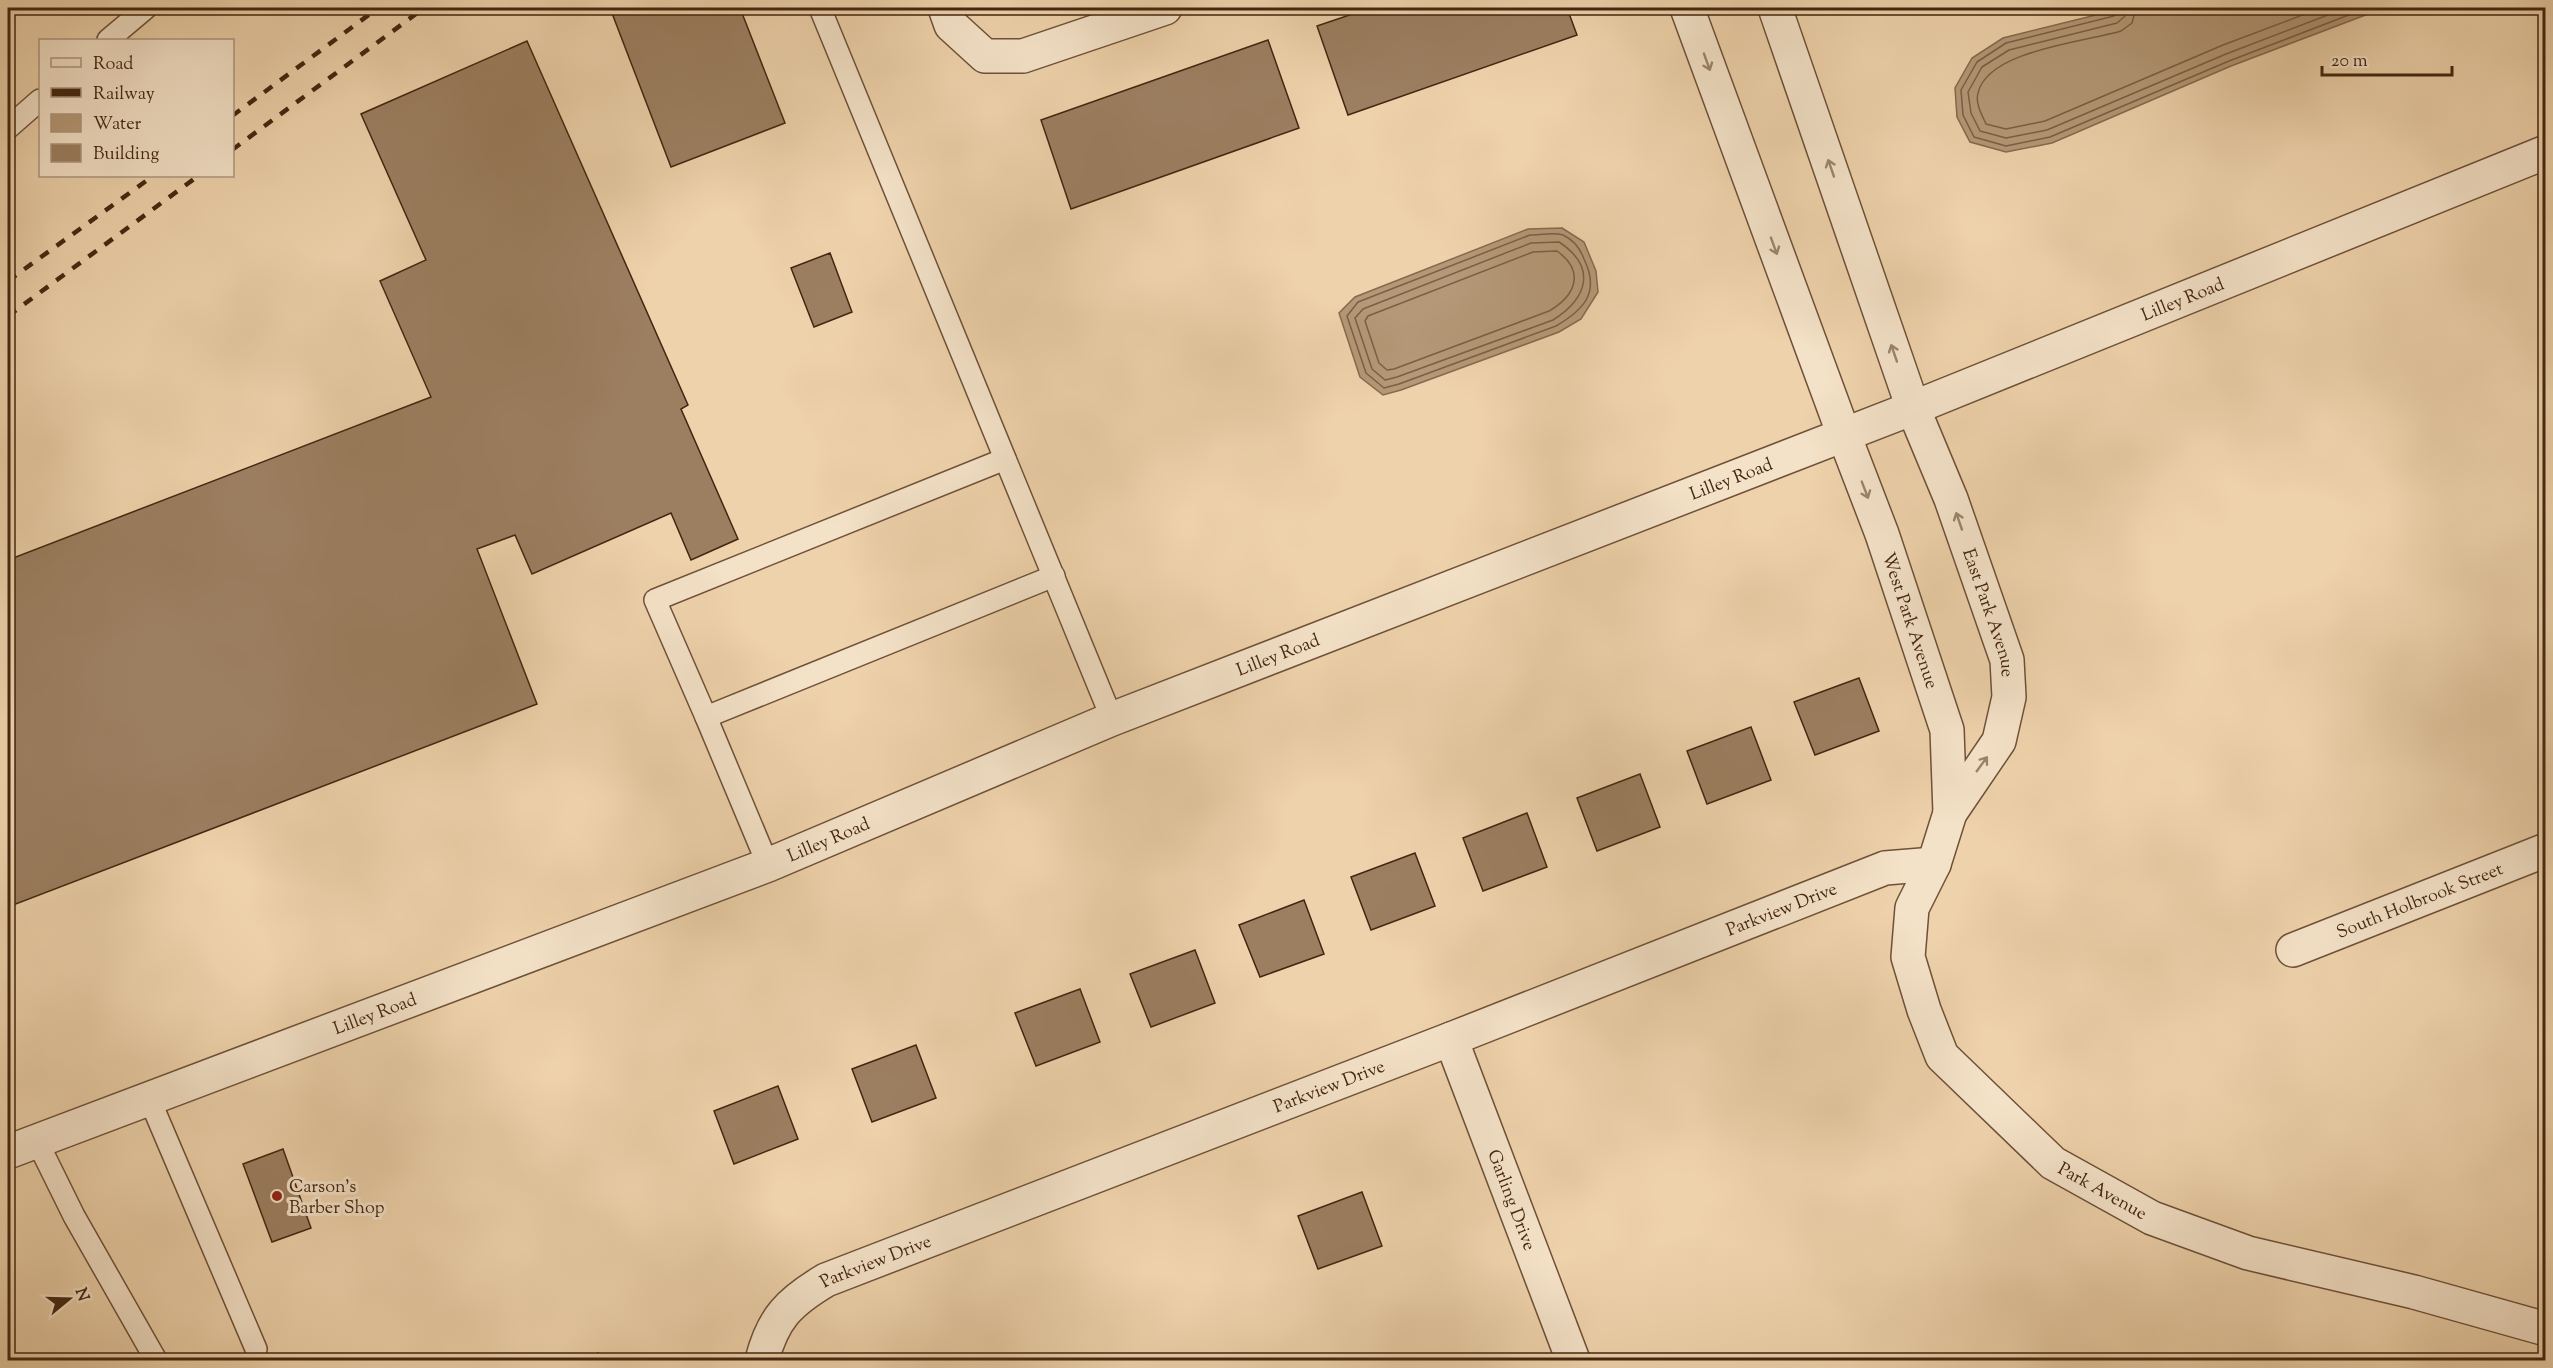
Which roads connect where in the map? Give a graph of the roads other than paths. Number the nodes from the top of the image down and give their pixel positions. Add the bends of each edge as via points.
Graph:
1 (146, 8) edge
2 (820, 8) edge
3 (945, 8) edge
4 (1165, 8) edge
5 (1688, 8) edge
6 (1775, 8) edge
7 (109, 39) edge
8 (39, 101) edge
9 (8, 128) edge
10 (2546, 152) edge
11 (1913, 408) junction
12 (1844, 435) junction
13 (1005, 459) junction
14 (1054, 576) junction
15 (706, 717) junction
16 (1112, 719) junction
17 (1950, 813) junction
18 (2546, 850) edge
19 (1934, 864) junction
20 (768, 865) junction
21 (2293, 950) dead end
22 (1451, 1039) junction
23 (148, 1098) junction
24 (22, 1146) edge
25 (2546, 1329) edge
26 (256, 1349) dead end
27 (156, 1360) edge
28 (762, 1360) edge
29 (1573, 1360) edge

1 - 7 lane
2 - 13 lane
3 - 4 street via 951,24 985,56 1023,56
5 -> 12 street, West Park Avenue
11 -> 6 street, East Park Avenue
8 - 9 lane
10 - 11 street, Lilley Road
11 - 12 street, Lilley Road
17 -> 11 street, East Park Avenue via 1999,741 2009,697 2007,660 1951,499
12 - 16 street, Lilley Road
12 -> 17 street, West Park Avenue via 1882,534 1947,730
13 - 14 lane
13 - 15 lane via 655,600
14 - 15 lane
14 - 16 lane
15 - 20 lane
16 - 20 street, Lilley Road
17 - 19 street, Park Avenue
18 - 21 street, South Holbrook Street
19 - 22 street, Parkview Drive via 1885,868
19 - 25 street, Park Avenue via 1912,908 1908,957 1942,1056 2053,1163 2152,1218 2248,1253 2414,1292
20 - 23 street, Lilley Road
22 - 28 street, Parkview Drive via 826,1280 798,1297 775,1324
22 - 29 street, Garling Drive
23 - 24 street, Lilley Road
23 - 26 lane
24 - 27 lane via 74,1216

